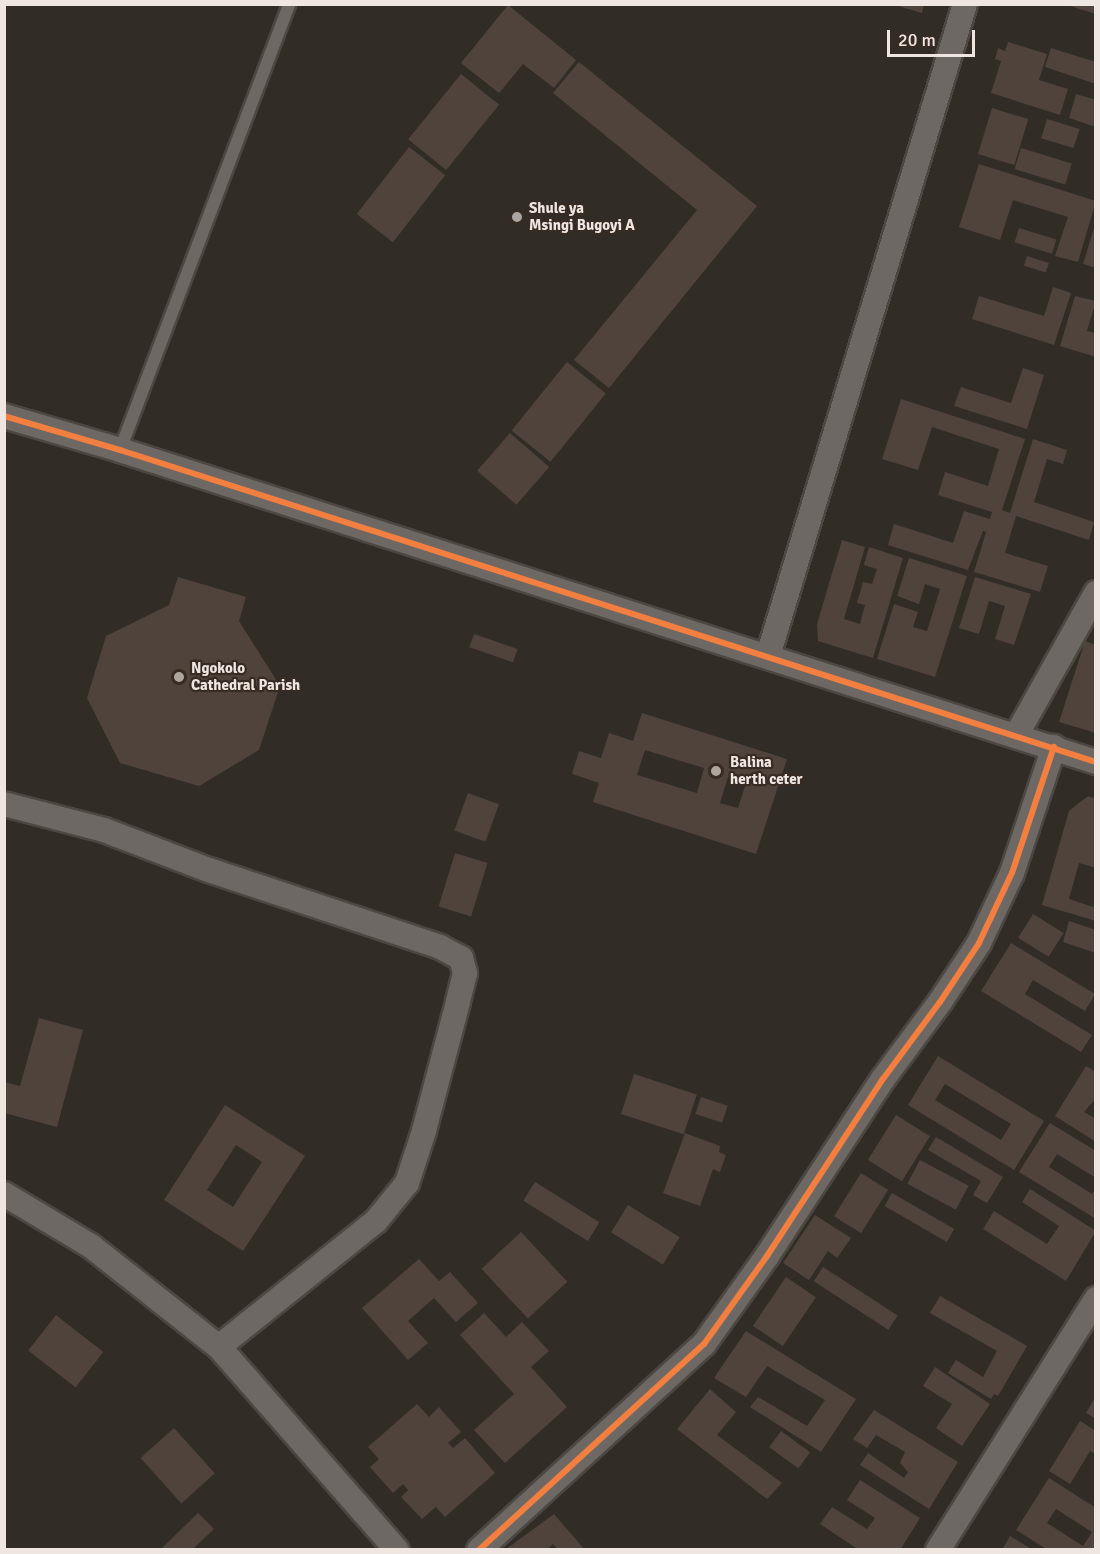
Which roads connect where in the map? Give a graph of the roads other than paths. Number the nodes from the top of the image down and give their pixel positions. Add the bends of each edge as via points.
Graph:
1 (289, 4) edge
2 (965, 4) edge
3 (4, 416) edge
4 (120, 450) junction
5 (1095, 593) edge
6 (768, 656) junction
7 (1017, 735) junction
8 (1054, 747) junction
9 (1095, 762) edge
10 (4, 804) edge
11 (4, 1194) edge
12 (1095, 1299) edge
13 (219, 1347) junction
14 (397, 1550) edge
15 (479, 1550) edge
16 (938, 1550) edge

1 - 4 lane
2 - 6 street
3 - 4 street
4 - 6 street
5 - 7 street
6 - 7 street
7 - 8 street
8 - 9 street
8 - 15 street via 1012,873 979,943 877,1088 767,1257 711,1334
10 - 13 street via 104,830 209,870 440,946 461,958 465,973 407,1183 376,1221
11 - 13 street via 91,1246
12 - 16 street
13 - 14 street

